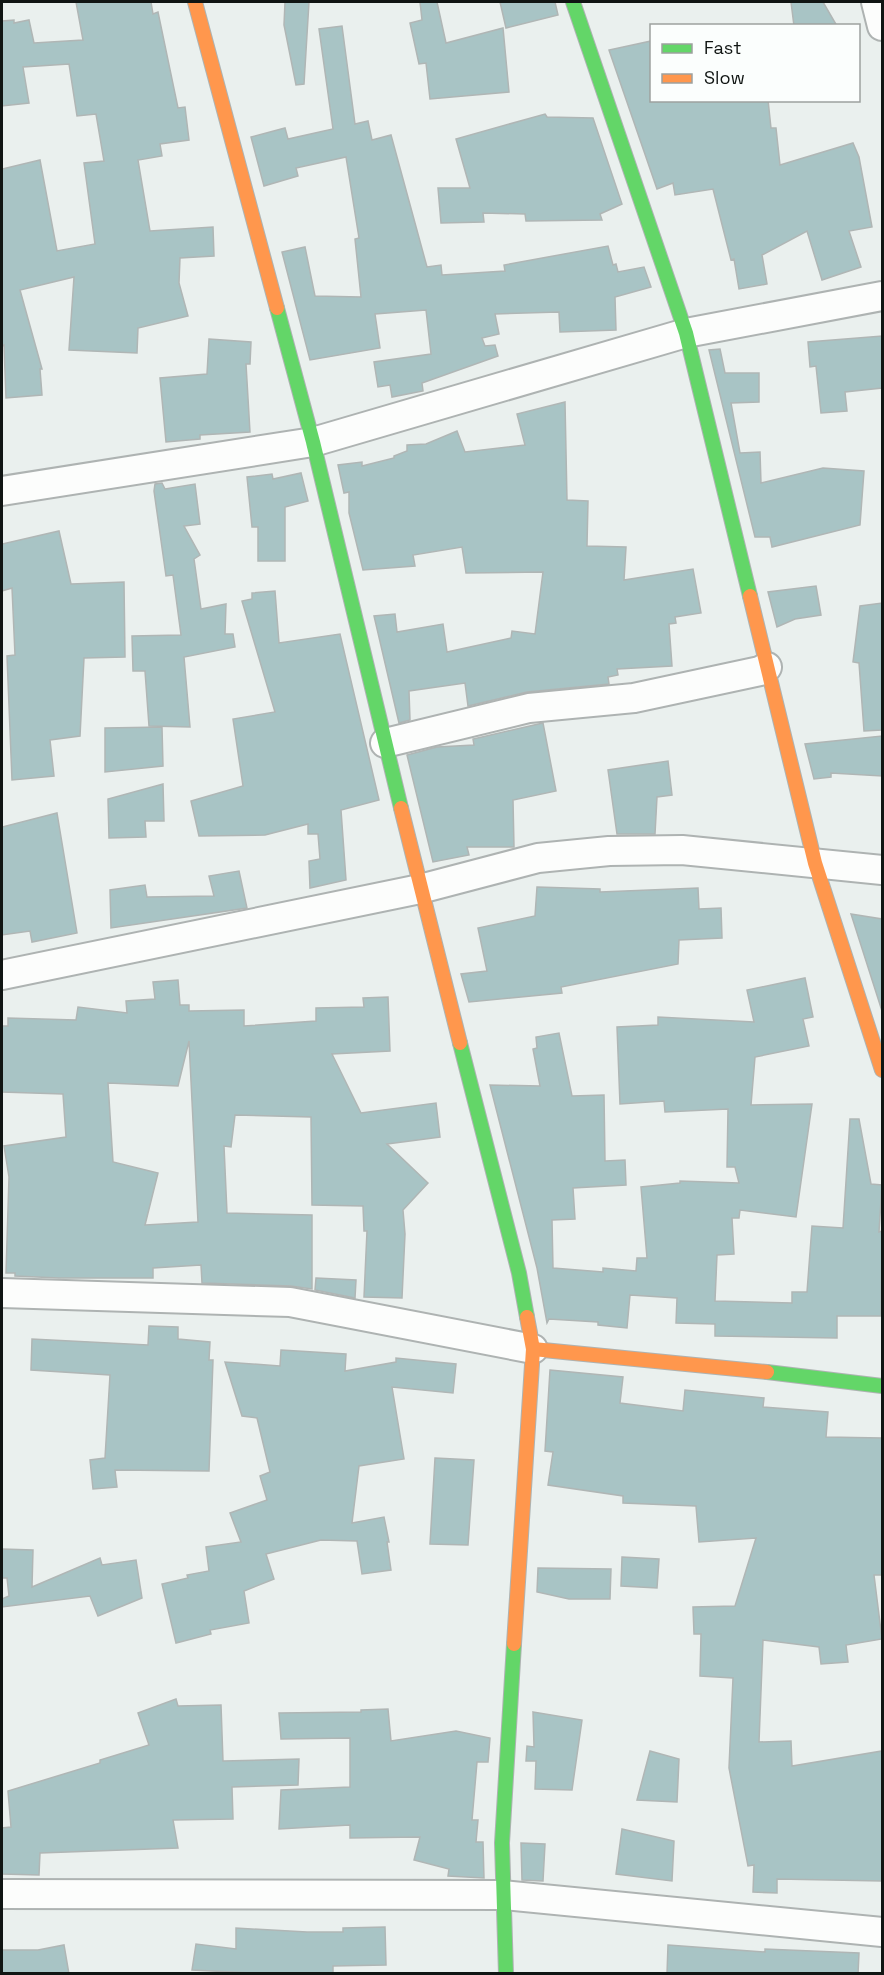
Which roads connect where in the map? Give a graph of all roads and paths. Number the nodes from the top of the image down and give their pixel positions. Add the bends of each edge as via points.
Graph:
1 (195, 2) edge
2 (573, 2) edge
3 (876, 2) edge
4 (882, 26) edge
5 (882, 296) edge
6 (686, 333) junction
7 (313, 442) junction
8 (2, 491) edge
9 (767, 667) junction
10 (385, 743) junction
11 (815, 863) junction
12 (882, 870) edge
13 (420, 889) junction
14 (2, 975) edge
15 (882, 1070) edge
16 (2, 1293) edge
17 (533, 1349) junction
18 (882, 1386) edge
19 (2, 1894) edge
20 (503, 1895) junction
21 (882, 1932) edge
22 (506, 1974) edge

1 - 7 street
2 - 6 street
3 - 4 street
5 - 6 street
6 - 7 street
6 - 9 street
7 - 8 street
7 - 10 street
9 - 10 street via 634,698 529,708
9 - 11 street
10 - 13 street
11 - 12 street
11 - 13 street via 682,850 609,851 538,858
11 - 15 street
13 - 14 street
13 - 17 street via 519,1273
16 - 17 street via 290,1302
17 - 18 street
17 - 20 street via 502,1832
19 - 20 street
20 - 21 street
20 - 22 street

